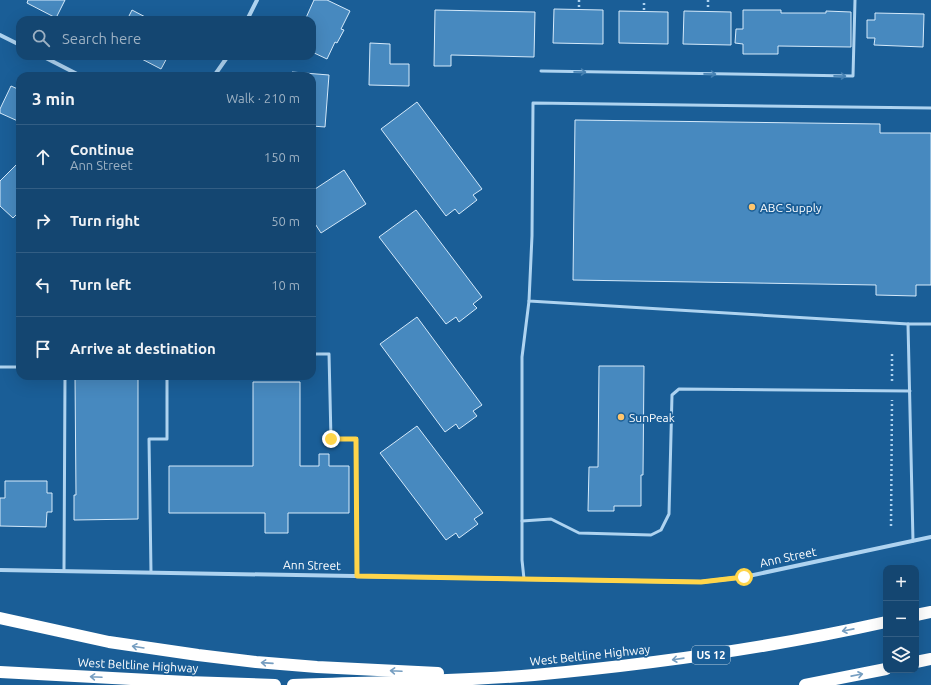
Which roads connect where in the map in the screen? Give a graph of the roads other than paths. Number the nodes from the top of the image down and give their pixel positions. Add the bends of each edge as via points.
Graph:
1 (257, 0) edge
2 (855, 0) edge
3 (249, 16) edge
4 (0, 35) edge
5 (16, 43) edge
6 (50, 60) edge
7 (225, 60) edge
8 (541, 71) dead end
9 (74, 72) edge
10 (217, 72) edge
11 (931, 108) edge
12 (529, 301) junction
13 (908, 324) junction
14 (931, 324) edge
15 (316, 354) edge
16 (0, 367) edge
17 (16, 367) edge
18 (65, 380) edge
19 (167, 380) edge
20 (910, 391) junction
21 (522, 520) junction
22 (931, 537) edge
23 (913, 541) junction
24 (0, 570) edge
25 (64, 570) junction
26 (151, 572) junction
27 (357, 576) junction
28 (524, 579) junction
29 (931, 612) edge
30 (919, 614) edge
31 (0, 618) edge
32 (883, 623) edge
33 (931, 659) edge
34 (919, 661) edge
35 (883, 670) edge
36 (0, 672) edge
37 (533, 675) junction
38 (275, 685) edge
39 (293, 685) edge
40 (804, 685) edge

1 - 3 street
8 -> 2 lane via 853,76
4 - 5 street
6 - 9 street
7 - 10 street
11 - 12 lane via 532,104 532,236
12 - 13 lane
12 - 21 lane via 522,357
13 - 14 lane
13 - 20 lane
15 - 27 lane via 330,354 331,439 356,439
16 - 17 lane
18 - 25 lane
19 - 26 lane via 167,439 149,439
20 - 21 lane via 679,389 672,395 669,514 660,530 650,535 579,533 550,519
20 - 23 lane
21 - 28 lane
22 - 23 street, Ann Street
23 - 28 street, Ann Street via 744,577 701,582
24 - 25 street, Ann Street
25 - 26 street, Ann Street
26 - 27 street, Ann Street
27 - 28 street, Ann Street
29 - 30 highway
37 -> 31 highway via 317,667 198,656 109,642
32 -> 37 highway, West Beltline Highway / US 12 via 712,654
33 - 34 highway
40 -> 35 highway
38 -> 36 highway, West Beltline Highway
37 - 39 highway, West Beltline Highway / US 12

